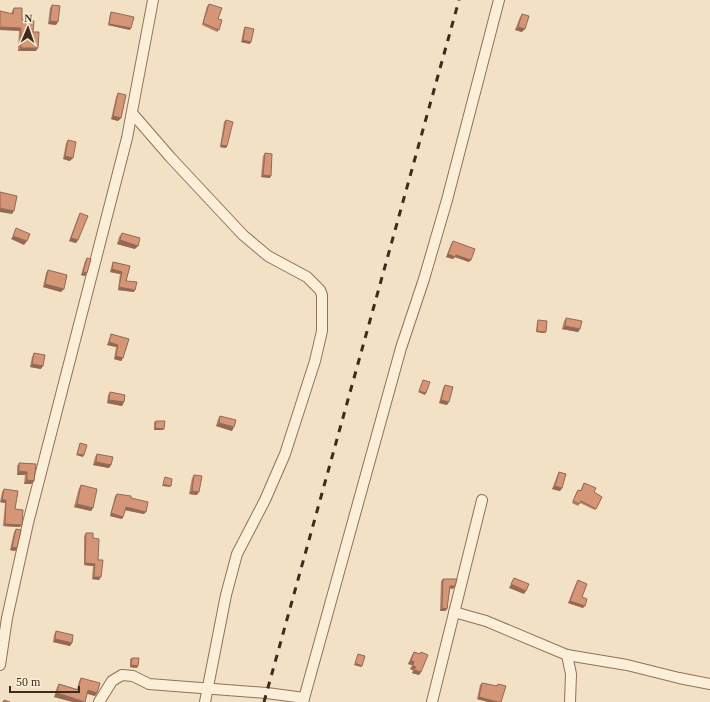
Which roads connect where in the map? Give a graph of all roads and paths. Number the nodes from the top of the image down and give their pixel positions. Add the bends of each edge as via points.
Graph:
1 (153, 0) edge
2 (498, 0) edge
3 (132, 113) junction
4 (482, 500) dead end
5 (454, 612) junction
6 (567, 655) junction
7 (0, 665) edge
8 (710, 684) edge
9 (208, 689) junction
10 (303, 700) edge
11 (99, 702) edge
12 (204, 702) edge
13 (432, 702) edge
14 (570, 702) edge

1 - 3 street
2 - 10 street via 445,208 401,348
3 - 7 street via 93,275 28,523 7,618
3 - 9 street via 243,235 268,256 307,277 322,295 322,331 315,360 285,454 237,554 226,595
4 - 5 street
5 - 6 street via 486,621
5 - 13 street
6 - 8 street via 627,665
6 - 14 street via 571,674
9 - 10 street via 267,693
9 - 11 street via 149,684 133,676 122,675 112,681
9 - 12 street

